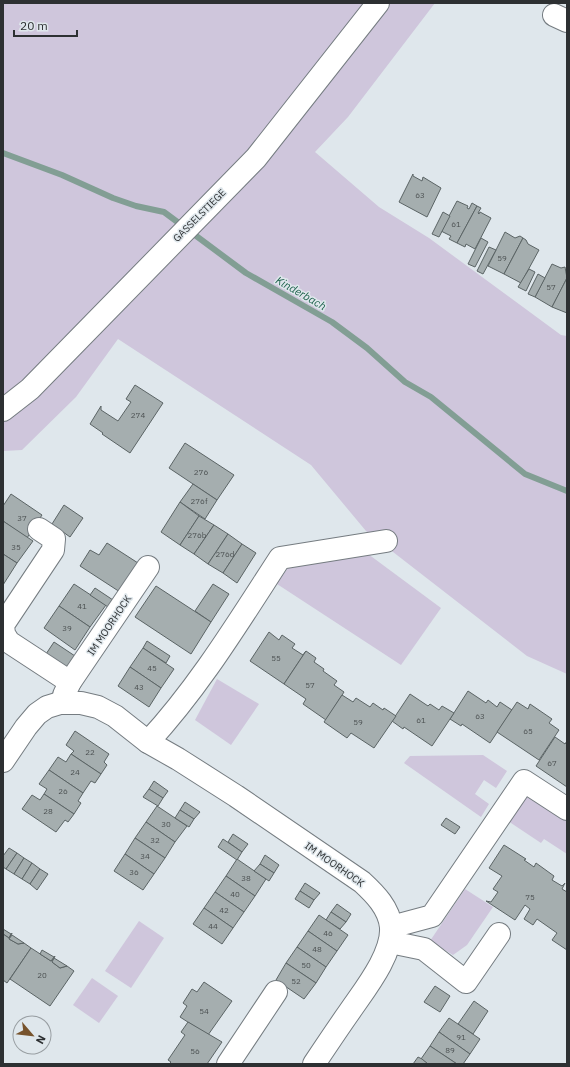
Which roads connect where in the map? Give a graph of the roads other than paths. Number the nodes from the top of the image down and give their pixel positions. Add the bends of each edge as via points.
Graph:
1 (378, 3) edge
2 (3, 410) edge
3 (39, 529) dead end
4 (386, 541) dead end
5 (148, 567) dead end
6 (70, 682) junction
7 (60, 703) junction
8 (148, 742) junction
9 (3, 761) edge
10 (567, 809) edge
11 (391, 934) junction
12 (499, 934) dead end
13 (276, 992) dead end
14 (228, 1064) edge
15 (314, 1064) edge

1 - 2 street, GASSELSTIEGE via 256,158 30,389
3 - 6 street via 54,539 53,550 3,625 4,634 8,642
4 - 8 street via 280,558 214,657 166,723
5 - 6 street, IM MOORHOCK
6 - 7 street, IM MOORHOCK
7 - 8 street, IM MOORHOCK via 80,703 98,707
7 - 9 street, IM MOORHOCK via 36,714
8 - 11 street, IM MOORHOCK via 226,789 362,882 383,904
10 - 11 street via 524,781 432,916
11 - 12 street via 424,949 466,982
11 - 15 street via 378,969
13 - 14 street

